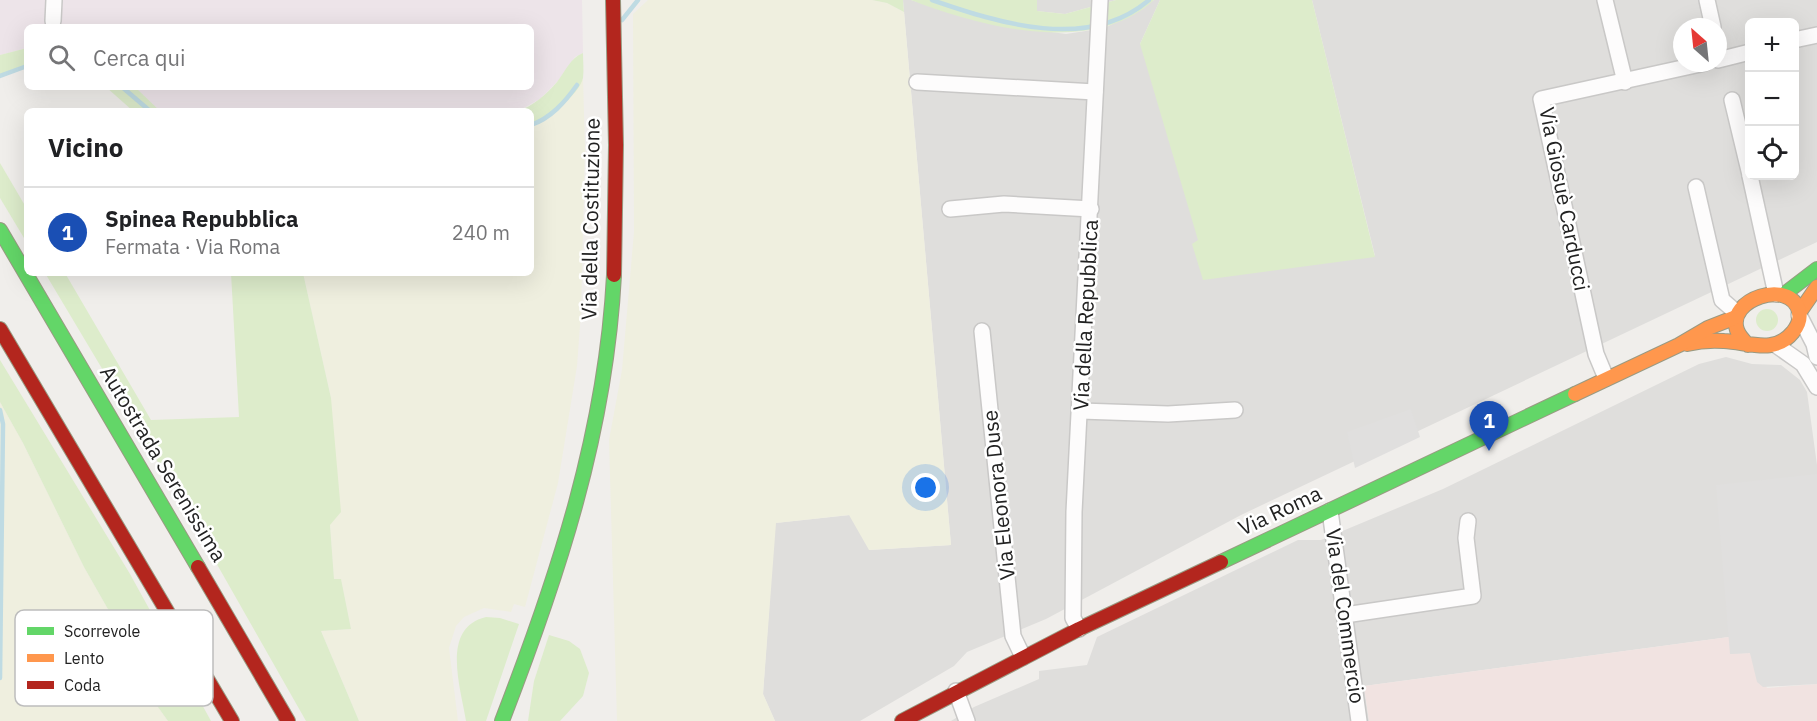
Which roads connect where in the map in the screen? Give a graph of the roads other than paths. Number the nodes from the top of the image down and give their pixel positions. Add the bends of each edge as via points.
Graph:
1 (54, 0) edge
2 (613, 0) edge
3 (1605, 0) edge
4 (1707, 0) edge
5 (1100, 7) edge
6 (1711, 18) edge
7 (53, 21) dead end
8 (1817, 35) edge
9 (1799, 39) edge
10 (1745, 52) edge
11 (1727, 54) edge
12 (1673, 71) edge
13 (917, 82) dead end
14 (1626, 82) junction
15 (1095, 92) junction
16 (1732, 100) dead end
17 (1745, 154) edge
18 (1751, 180) edge
19 (1696, 188) dead end
20 (950, 209) dead end
21 (1090, 210) junction
22 (0, 230) edge
23 (1817, 269) edge
24 (24, 271) edge
25 (27, 276) edge
26 (1817, 287) edge
27 (1779, 294) junction
28 (1799, 314) junction
29 (1737, 315) junction
30 (0, 329) edge
31 (982, 331) dead end
32 (1679, 345) junction
33 (1748, 345) junction
34 (1776, 345) junction
35 (1816, 351) edge
36 (1795, 357) junction
37 (1606, 378) junction
38 (1817, 387) edge
39 (1235, 410) dead end
40 (1081, 411) junction
41 (1330, 511) junction
42 (1468, 521) dead end
43 (166, 610) edge
44 (1345, 615) junction
45 (1079, 629) junction
46 (1023, 657) junction
47 (521, 678) junction
48 (213, 689) edge
49 (956, 691) junction
50 (232, 721) edge
51 (288, 721) edge
52 (502, 721) edge
53 (517, 721) edge
54 (902, 721) edge
55 (968, 721) edge
56 (1359, 721) edge

1 - 7 street
2 - 47 main road, Via della Costituzione via 616,246 603,387 577,506
3 - 14 street
4 - 6 street
5 - 15 street, Via della Repubblica
8 - 9 street
10 - 11 street
12 - 14 street, Via Giosuè Carducci
13 - 15 street
14 - 37 street, Via Giosuè Carducci via 1541,99 1596,354
15 - 21 street, Via della Repubblica
16 - 17 street
18 - 27 street
19 - 29 street via 1722,300
20 - 21 street via 1004,204
21 - 40 street, Via della Repubblica
22 - 24 main road, Autostrada Serenissima
23 - 27 main road, Via Roma
25 - 51 main road, Autostrada Serenissima
26 - 28 main road
27 - 28 main road via 1794,301
27 - 29 main road, Via Roma via 1759,296
28 - 34 main road via 1793,333
28 - 35 street
29 - 32 main road, Via Roma
29 - 33 main road via 1736,332
30 - 43 main road
31 - 46 street, Via Eleonora Duse via 1013,636
32 - 33 main road, Via Roma via 1713,340
32 - 37 main road, Via Roma
33 - 34 main road, Via Roma
34 - 36 street
35 - 36 street
36 - 38 street
37 - 41 main road, Via Roma
39 - 40 street via 1168,414
40 - 45 street, Via della Repubblica via 1073,618
41 - 44 street, Via del Commercio
41 - 45 main road, Via Roma
42 - 44 street via 1466,538 1473,596
44 - 56 street, Via del Commercio
45 - 46 main road, Via Roma
46 - 49 main road, Via Roma
47 - 52 main road
47 - 53 main road
48 - 50 main road
49 - 54 main road, Via Roma
49 - 55 street

